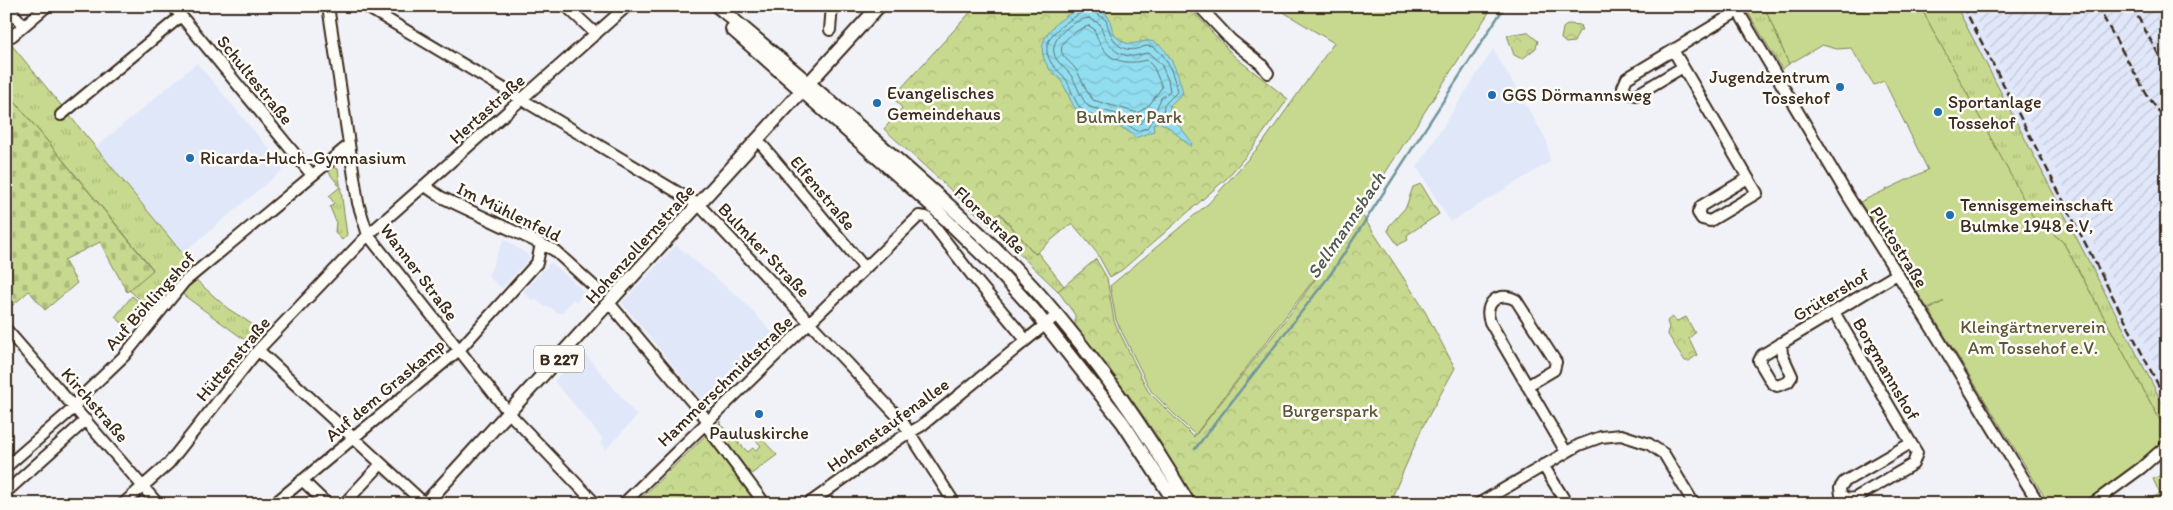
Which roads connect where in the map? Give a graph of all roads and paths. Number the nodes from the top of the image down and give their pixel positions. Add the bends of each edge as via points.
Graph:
1 (8, 6) edge
2 (47, 6) edge
3 (173, 6) edge
4 (328, 6) edge
5 (365, 6) edge
6 (566, 6) edge
7 (627, 6) edge
8 (709, 6) edge
9 (717, 6) edge
10 (832, 6) edge
11 (879, 6) edge
12 (1199, 6) edge
13 (1736, 9) edge
14 (181, 16) junction
15 (23, 26) junction
16 (830, 30) dead end
17 (596, 34) junction
18 (12, 36) dead end
19 (1673, 50) junction
20 (1683, 67) junction
21 (1268, 73) dead end
22 (805, 86) junction
23 (523, 99) junction
24 (61, 115) dead end
25 (757, 140) junction
26 (349, 146) junction
27 (312, 175) junction
28 (1748, 178) junction
29 (425, 186) junction
30 (699, 205) junction
31 (368, 235) junction
32 (541, 244) junction
33 (864, 267) junction
34 (1897, 274) junction
35 (598, 290) dead end
36 (610, 304) junction
37 (1834, 312) junction
38 (1057, 315) junction
39 (809, 321) junction
40 (1045, 324) junction
41 (6, 329) edge
42 (1026, 340) junction
43 (1781, 343) dead end
44 (258, 350) junction
45 (459, 350) junction
46 (1527, 386) junction
47 (74, 407) junction
48 (509, 413) junction
49 (86, 420) junction
50 (706, 423) junction
51 (910, 432) junction
52 (354, 438) junction
53 (1911, 443) junction
54 (2167, 446) edge
55 (1566, 452) junction
56 (381, 464) junction
57 (1543, 465) junction
58 (6, 467) edge
59 (302, 480) junction
60 (143, 486) junction
61 (6, 492) edge
62 (123, 504) edge
63 (158, 504) edge
64 (274, 504) edge
65 (327, 504) edge
66 (344, 504) edge
67 (425, 504) edge
68 (596, 504) edge
69 (623, 504) edge
70 (764, 504) edge
71 (808, 504) edge
72 (954, 504) edge
73 (1176, 504) edge
74 (1189, 504) edge
75 (1478, 504) edge
76 (1566, 504) edge
77 (1694, 504) edge
78 (2039, 504) edge
79 (2092, 504) edge

1 - 15 street
2 - 15 street
3 - 14 street, Schultestraße
4 - 26 street, Wanner Straße
5 - 23 street, Bulmker Straße
6 - 17 street
7 - 17 street, Hertastraße
8 - 22 main road, Florastraße
9 - 22 main road, Florastraße
10 - 16 street
11 - 22 main road, Hohenzollernstraße / B 227
12 - 21 street
13 - 19 street
13 - 34 street, Plutostraße
14 - 24 street
14 - 27 street, Schultestraße
15 - 18 street
17 - 23 street, Hertastraße
19 - 20 street
19 - 20 street via 1626,78 1623,87 1627,93 1636,95
20 - 28 street
22 - 25 main road, Hohenzollernstraße / B 227
22 - 38 main road, Florastraße via 981,234
22 - 40 main road, Florastraße via 963,235
23 - 29 street, Hertastraße
23 - 30 street, Bulmker Straße
25 - 30 main road, Hohenzollernstraße / B 227
25 - 33 street, Elfenstraße
26 - 27 street, Auf Böhlingshof
26 - 31 street, Wanner Straße via 358,203
27 - 47 street, Auf Böhlingshof via 184,282 150,327
28 - 28 street via 1701,206 1698,213 1702,219 1710,221 1757,194
29 - 31 street, Hertastraße
29 - 32 street, Im Mühlenfeld via 441,197
30 - 36 main road, Hohenzollernstraße / B 227
30 - 39 street, Bulmker Straße
31 - 44 street, Hüttenstraße
31 - 45 street, Wanner Straße
32 - 35 street, Im Mühlenfeld via 554,250
32 - 45 street, Auf dem Graskamp via 537,264
33 - 39 street, Hammerschmidtstraße
33 - 42 street, Hammerschmidtstraße via 914,219 923,216 930,220
34 - 37 street, Grütershof
34 - 78 street, Plutostraße
36 - 48 main road, Hohenzollernstraße / B 227
36 - 50 street
37 - 43 street, Grütershof
37 - 53 street, Borgmannshof
38 - 40 street, Hohenstaufenallee
38 - 74 main road, Florastraße via 1132,412
39 - 50 street, Hammerschmidtstraße
39 - 51 street, Bulmker Straße
40 - 42 street, Hohenstaufenallee
40 - 73 main road, Florastraße via 1123,423
41 - 47 street, Kirchstraße
42 - 51 street, Hohenstaufenallee
44 - 52 street
44 - 60 street, Hüttenstraße via 169,463
45 - 48 street, Wanner Straße
45 - 52 street, Auf dem Graskamp
46 - 46 street via 1487,314 1488,307 1500,296 1516,300 1556,362 1554,370
46 - 55 street
47 - 49 street, Kirchstraße
47 - 58 street, Auf Böhlingshof
48 - 67 main road, Hohenzollernstraße / B 227
48 - 68 street, Wanner Straße
49 - 60 street, Kirchstraße
49 - 61 street
50 - 69 street, Hammerschmidtstraße
50 - 70 street
51 - 71 street, Hohenstaufenallee
51 - 72 street, Bulmker Straße
52 - 56 street
52 - 59 street, Auf dem Graskamp
53 - 53 street, Borgmannshof via 1844,482 1840,488 1841,495 1847,499 1855,498 1913,464 1917,453
54 - 79 street
55 - 57 street
55 - 77 street via 1601,436 1621,435 1641,441 1664,454
56 - 66 street
56 - 67 street
57 - 75 street
57 - 76 street
59 - 64 street, Auf dem Graskamp
59 - 65 street
60 - 62 street, Hüttenstraße
60 - 63 street, Kirchstraße

